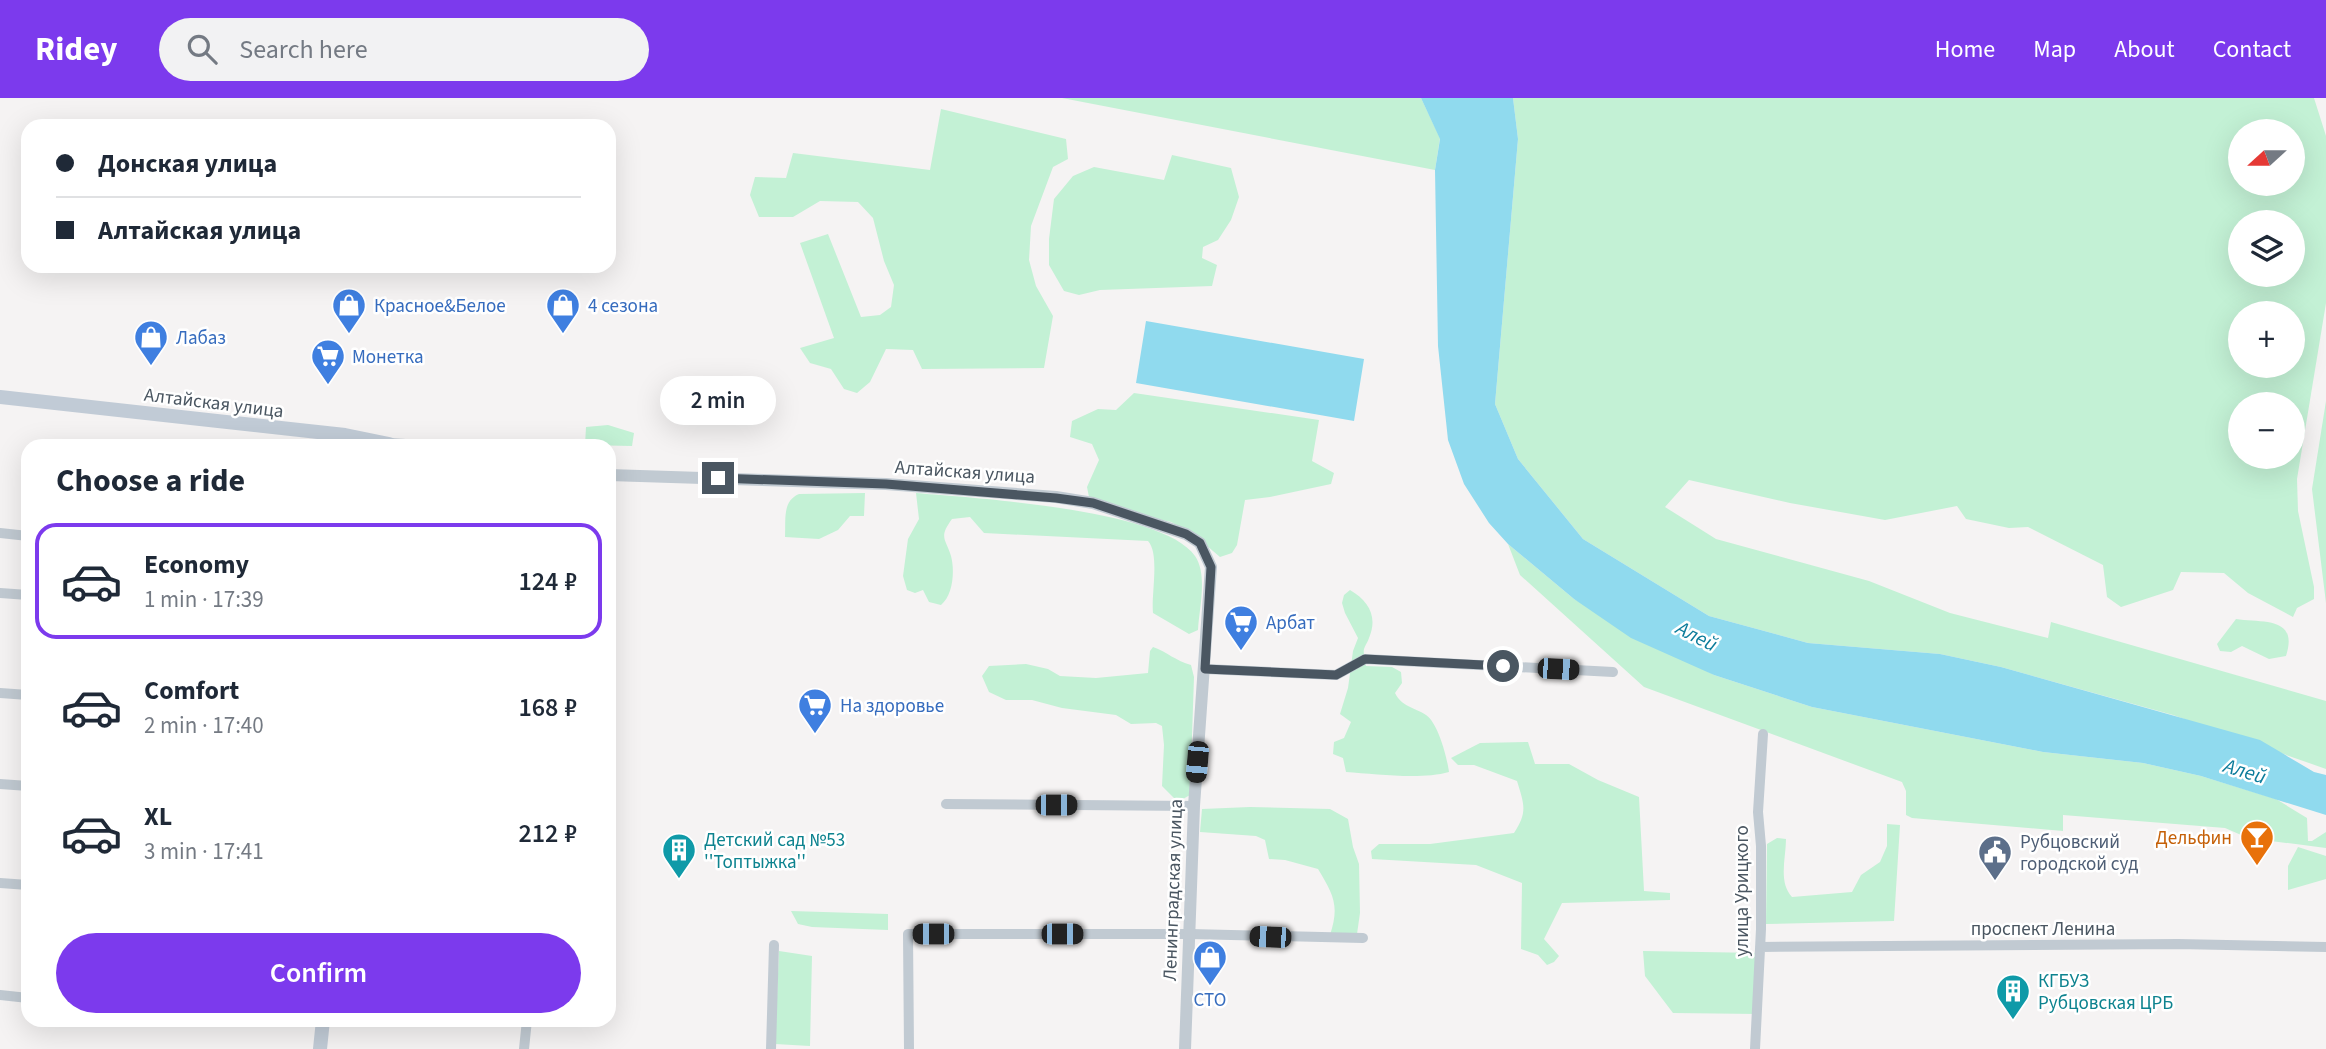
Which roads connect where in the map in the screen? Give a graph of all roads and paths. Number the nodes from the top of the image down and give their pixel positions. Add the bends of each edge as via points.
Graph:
1 (0, 397) edge
2 (363, 439) edge
3 (616, 475) edge
4 (0, 533) edge
5 (1186, 534) joint
6 (21, 535) edge
7 (0, 593) edge
8 (21, 594) edge
9 (1205, 669) junction
10 (1613, 671) dead end
11 (0, 693) edge
12 (21, 694) edge
13 (1763, 734) dead end
14 (0, 784) edge
15 (21, 786) edge
16 (946, 804) dead end
17 (1194, 806) junction
18 (0, 883) edge
19 (21, 884) edge
20 (1190, 934) junction
21 (1363, 938) dead end
22 (774, 945) dead end
23 (1760, 947) junction
24 (2326, 947) edge
25 (0, 995) edge
26 (21, 997) edge
27 (322, 1027) edge
28 (526, 1027) edge
29 (320, 1049) edge
30 (524, 1049) edge
31 (771, 1049) edge
32 (909, 1049) edge
33 (1185, 1049) edge
34 (1755, 1049) edge

1 - 2 main road, Алтайская улица
3 - 5 street, Алтайская улица via 886,484 1056,498 1093,503
4 - 6 street
5 - 9 street, Ленинградская улица via 1200,543 1211,567
7 - 8 street
9 - 10 street via 1336,675 1365,659
9 - 17 street, Ленинградская улица
11 - 12 street
13 - 23 street, улица Урицкого via 1758,812
14 - 15 street
16 - 17 street
17 - 20 street, Ленинградская улица
18 - 19 street
20 - 21 street
20 - 32 street via 908,934
20 - 33 street, Ленинградская улица
22 - 31 street
23 - 24 street, проспект Ленина
23 - 34 street, улица Урицкого
25 - 26 street
27 - 29 main road
28 - 30 street

